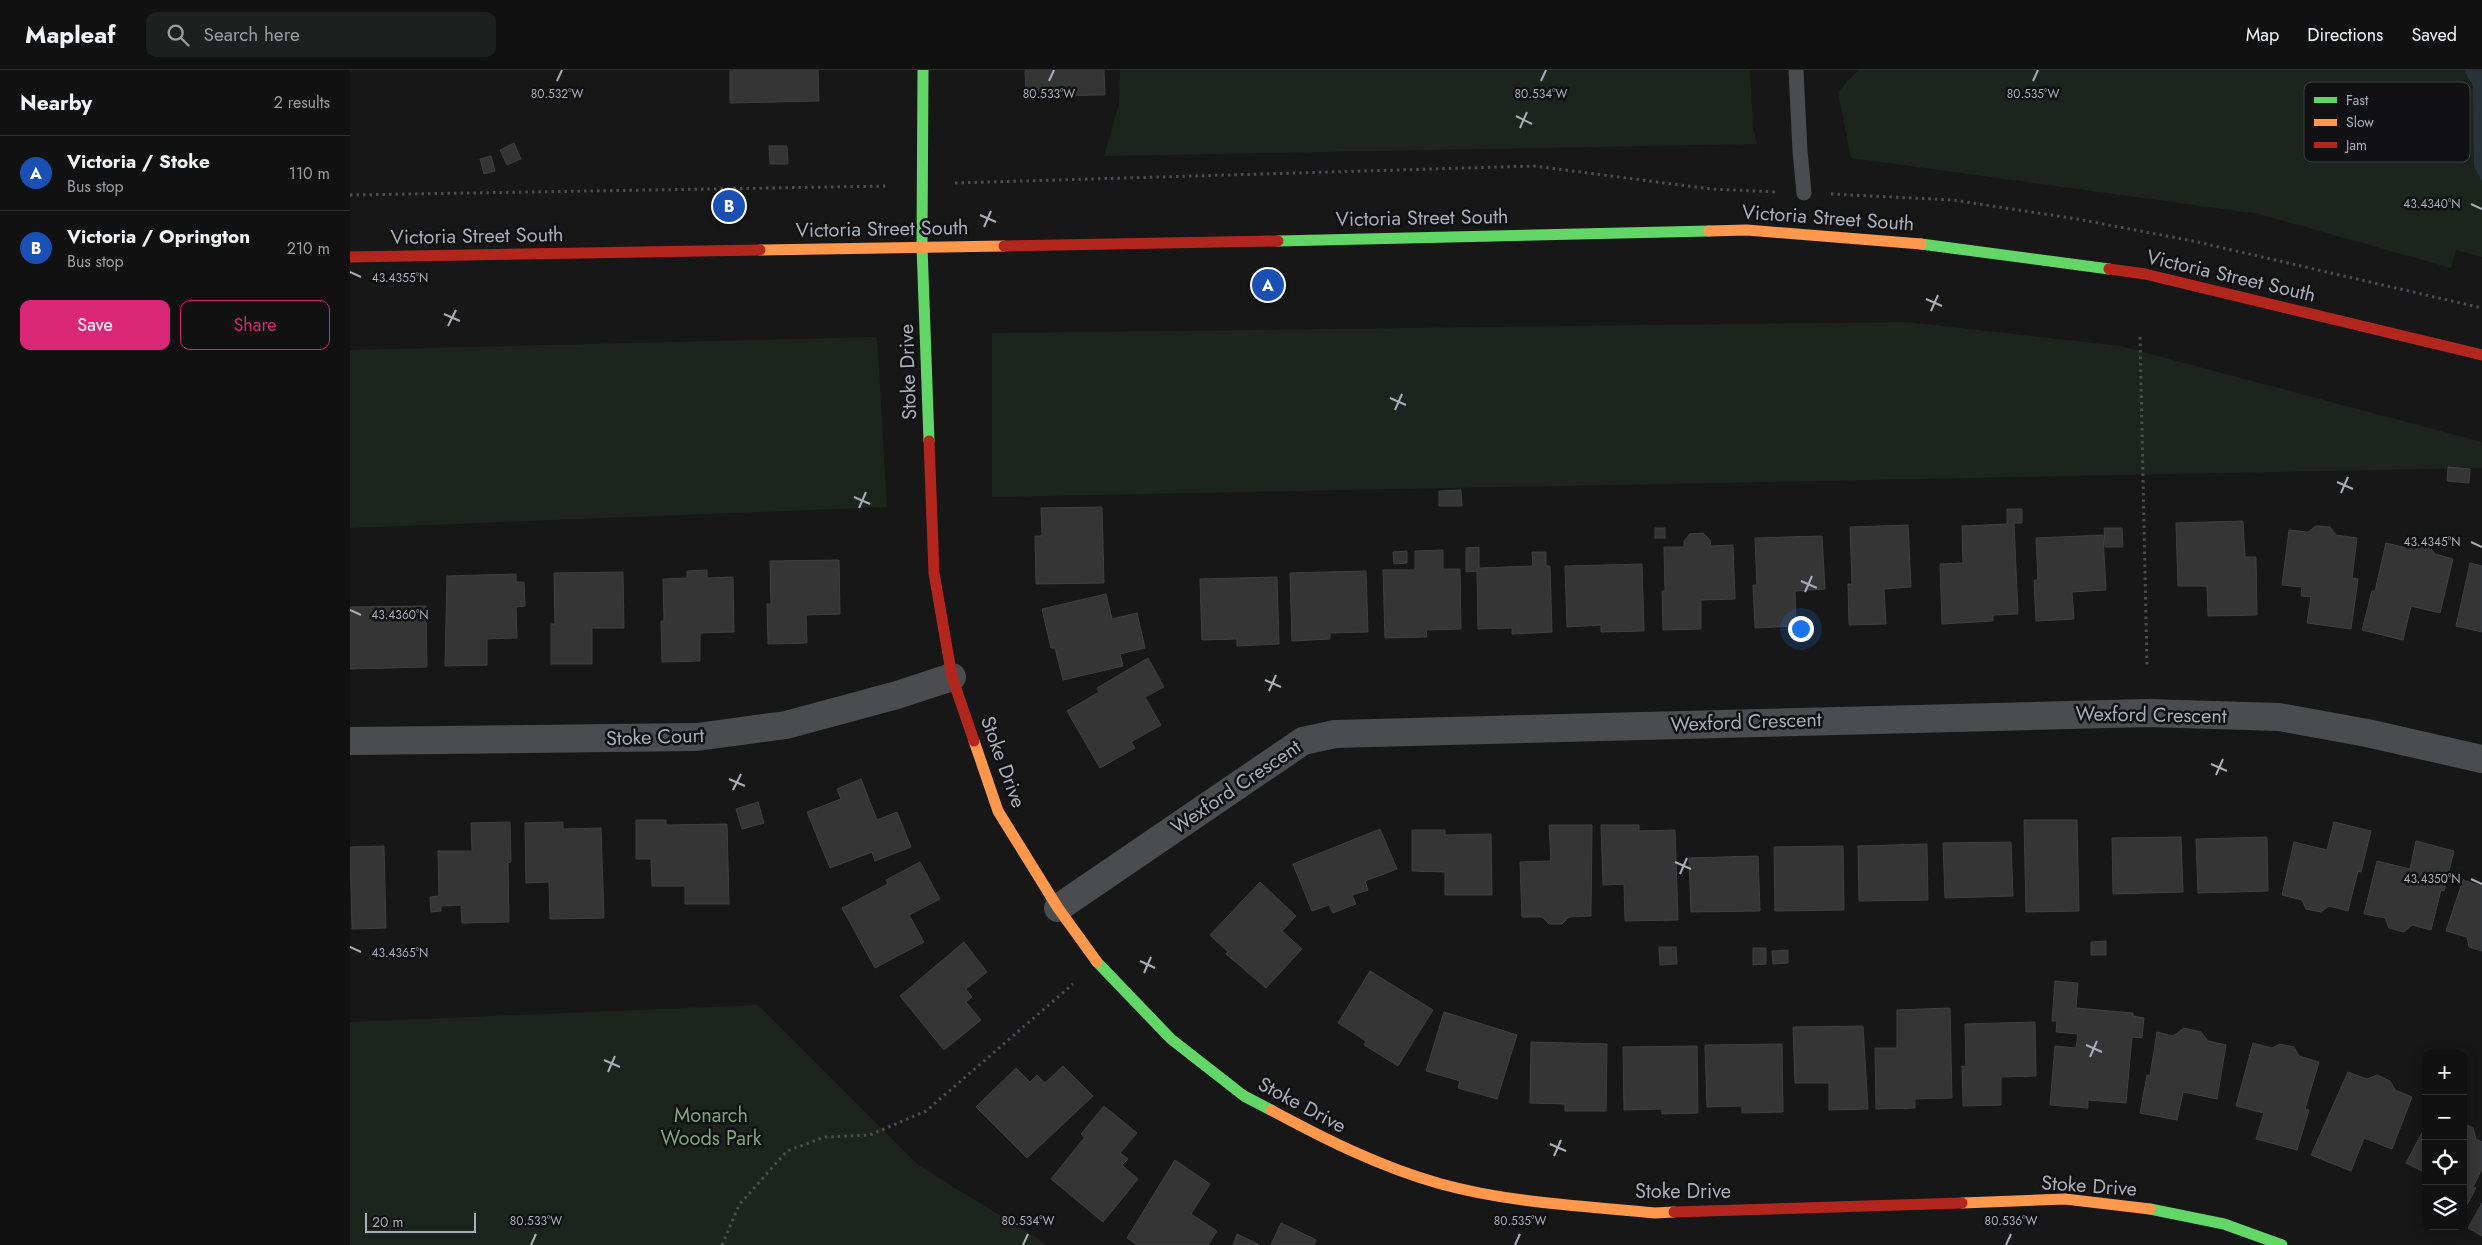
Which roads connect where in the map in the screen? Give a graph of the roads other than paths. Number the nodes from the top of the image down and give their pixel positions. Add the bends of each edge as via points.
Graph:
1 (923, 70) edge
2 (1796, 70) edge
3 (1804, 193) dead end
4 (922, 246) junction
5 (350, 258) edge
6 (2482, 354) edge
7 (952, 676) junction
8 (350, 741) edge
9 (2482, 760) edge
10 (1058, 908) junction
11 (2282, 1245) edge

1 - 4 street, Stoke Drive
2 - 3 lane
4 - 5 street, Victoria Street South
4 - 6 street, Victoria Street South via 1747,230 1940,245 2145,274
4 - 7 street, Stoke Drive via 934,573
7 - 8 street, Stoke Court via 897,695 786,725 697,737
7 - 10 street, Stoke Drive via 998,811
9 - 10 street, Wexford Crescent via 2367,733 2279,717 2147,713 1335,734 1303,741
10 - 11 street, Stoke Drive via 1102,969 1171,1039 1244,1096 1348,1151 1441,1184 1527,1200 1655,1213 2065,1199 2155,1210 2224,1224

